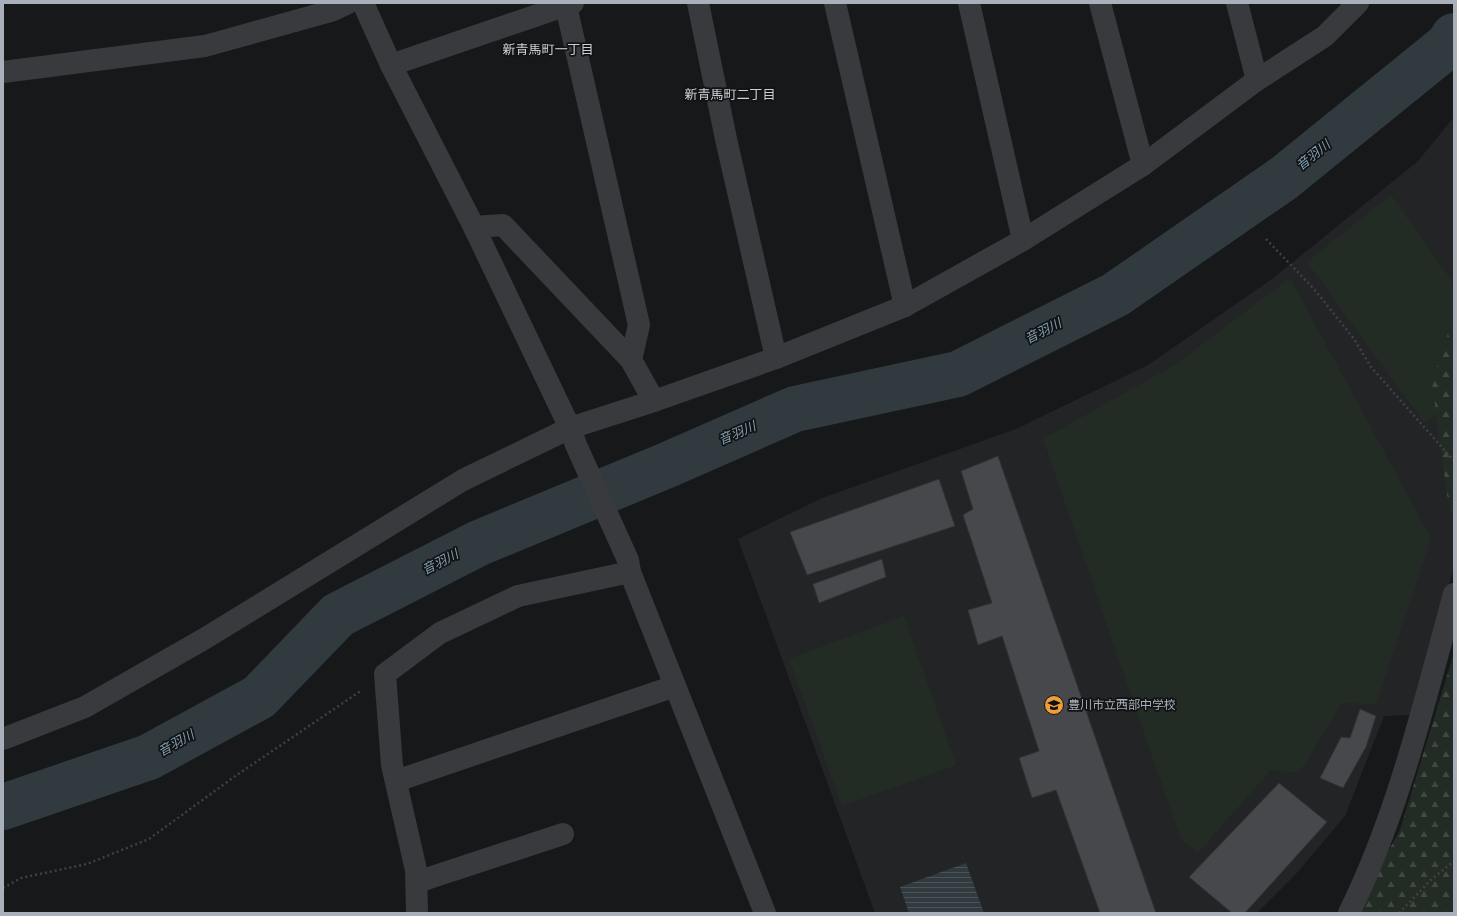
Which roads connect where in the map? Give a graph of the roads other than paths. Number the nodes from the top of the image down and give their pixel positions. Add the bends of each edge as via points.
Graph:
1 (348, 3) edge
2 (363, 3) edge
3 (698, 3) edge
4 (835, 3) edge
5 (969, 3) edge
6 (1100, 3) edge
7 (1237, 3) edge
8 (1358, 3) edge
9 (569, 4) edge
10 (391, 64) junction
11 (3, 72) edge
12 (1257, 80) junction
13 (1142, 165) junction
14 (474, 227) junction
15 (1023, 240) junction
16 (905, 306) junction
17 (776, 358) junction
18 (630, 360) junction
19 (654, 401) junction
20 (570, 428) junction
21 (629, 566) junction
22 (1454, 594) edge
23 (675, 686) junction
24 (6, 731) edge
25 (396, 781) junction
26 (563, 834) dead end
27 (417, 882) junction
28 (417, 913) edge
29 (764, 913) edge
30 (1349, 913) edge

1 - 11 street via 331,11 206,46
2 - 10 street
3 - 17 street
4 - 16 street
5 - 15 street
6 - 13 street
7 - 12 street
8 - 12 street via 1325,36
9 - 10 street
9 - 18 street via 639,325
10 - 14 street
12 - 13 street
13 - 15 street
14 - 18 street via 503,225
14 - 20 street
15 - 16 street
16 - 17 street
17 - 19 street
18 - 19 street
19 - 20 street
20 - 21 street
20 - 24 street via 462,480 210,635 85,707
21 - 23 street
21 - 25 street via 518,596 440,633 385,674 392,766
22 - 30 street via 1400,785 1365,880
23 - 25 street
23 - 29 street
25 - 27 street
26 - 27 street
27 - 28 street

